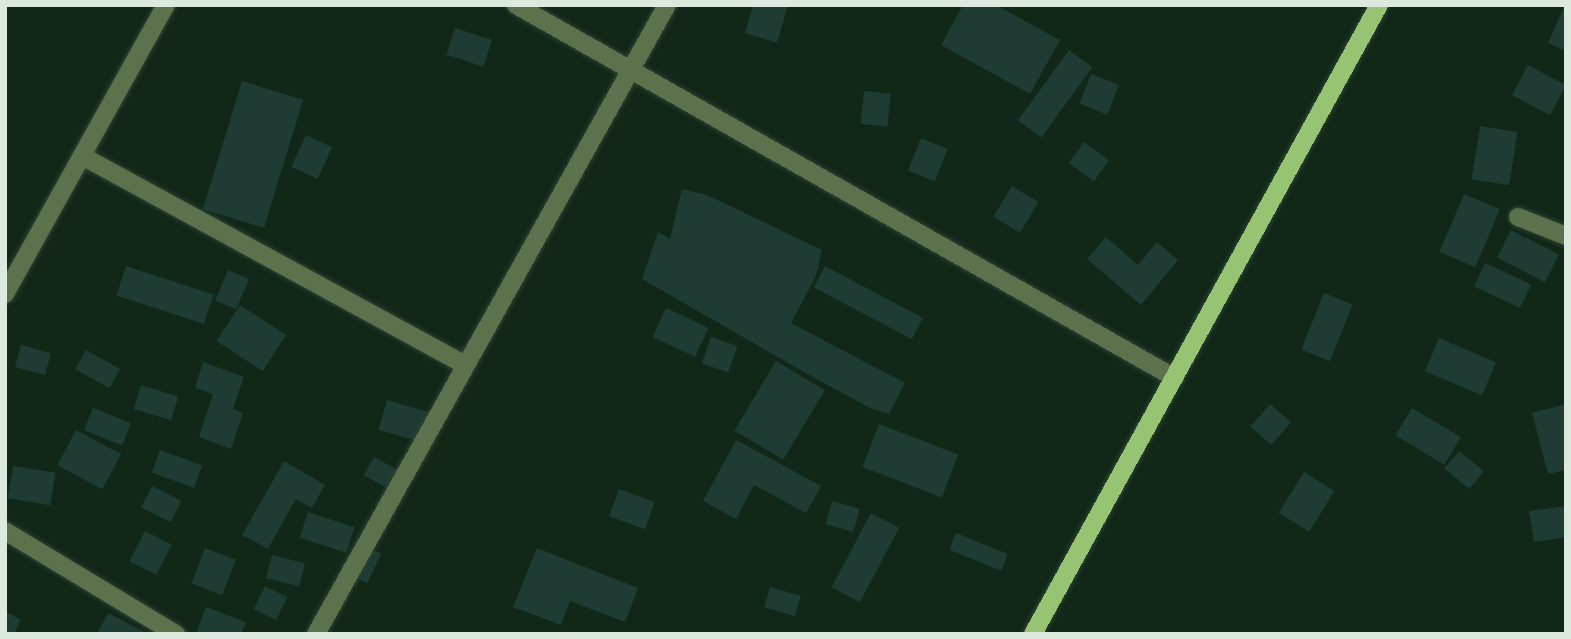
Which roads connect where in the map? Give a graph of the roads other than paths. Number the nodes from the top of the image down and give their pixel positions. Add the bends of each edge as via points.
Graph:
1 (166, 5) edge
2 (516, 5) edge
3 (667, 5) edge
4 (1379, 5) edge
5 (628, 72) junction
6 (82, 156) junction
7 (1518, 217) dead end
8 (1566, 236) edge
9 (5, 294) edge
10 (465, 365) junction
11 (1175, 379) junction
12 (5, 531) edge
13 (176, 634) edge
14 (316, 634) edge
15 (1033, 634) edge

1 - 6 street
2 - 5 street
3 - 5 street
4 - 11 main road
5 - 10 street
5 - 11 street
6 - 9 street
6 - 10 street
7 - 8 street
10 - 14 street
11 - 15 main road
12 - 13 street

